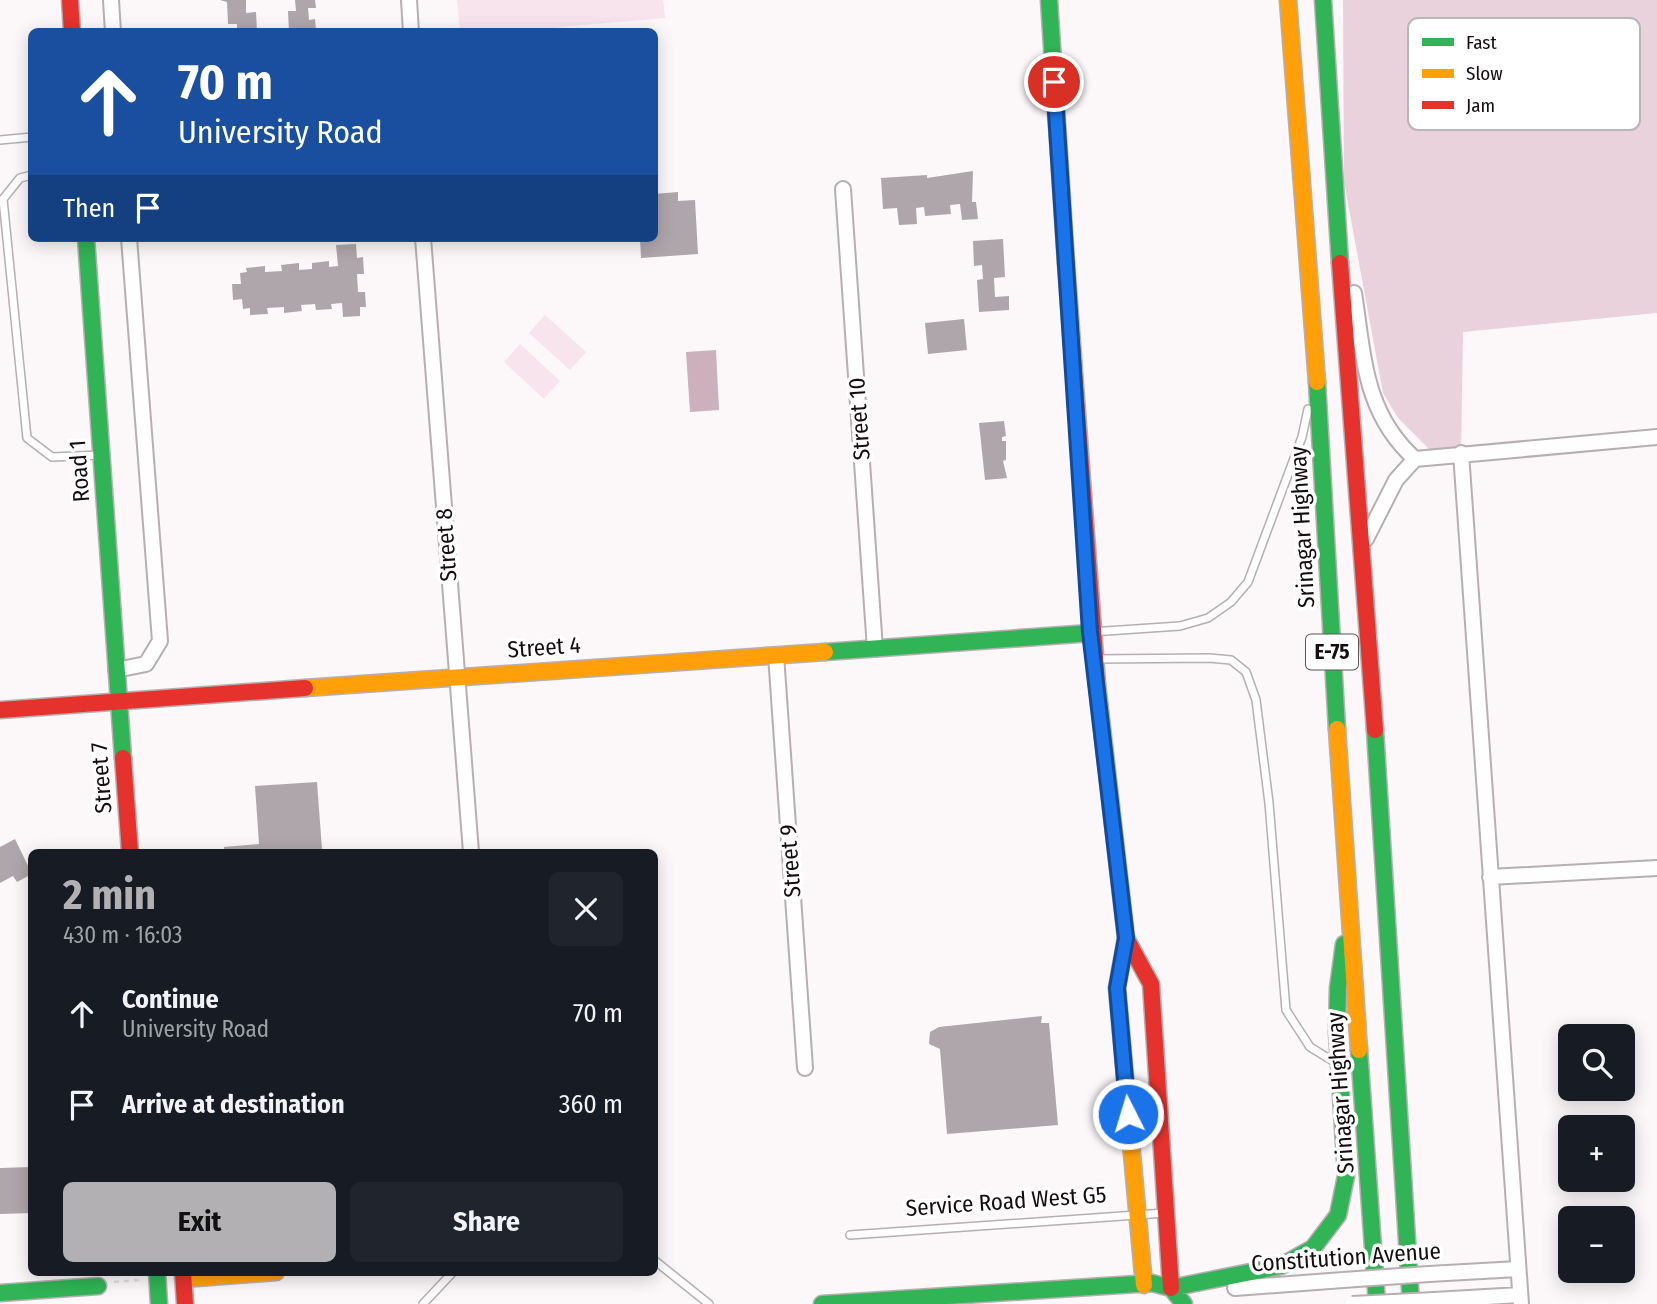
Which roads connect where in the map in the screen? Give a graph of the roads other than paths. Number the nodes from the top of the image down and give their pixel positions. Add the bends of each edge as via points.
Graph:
1 (70, 0) edge
2 (111, 0) edge
3 (409, 0) edge
4 (1049, 0) edge
5 (1288, 0) edge
6 (1323, 0) edge
7 (72, 28) edge
8 (113, 28) edge
9 (411, 28) edge
10 (28, 137) edge
11 (0, 140) edge
12 (28, 176) edge
13 (1334, 185) junction
14 (843, 189) dead end
15 (86, 242) edge
16 (129, 242) edge
17 (423, 242) edge
18 (1316, 368) junction
19 (1657, 437) edge
20 (1461, 453) junction
21 (100, 455) junction
22 (1415, 459) junction
23 (1363, 545) junction
24 (1090, 632) junction
25 (875, 649) junction
26 (776, 655) junction
27 (1093, 659) junction
28 (116, 670) junction
29 (457, 676) junction
30 (118, 701) junction
31 (0, 710) edge
32 (130, 849) edge
33 (471, 849) edge
34 (1657, 868) edge
35 (1490, 877) junction
36 (1350, 914) junction
37 (1126, 938) junction
38 (1338, 1063) junction
39 (805, 1068) dead end
40 (1166, 1213) junction
41 (1137, 1215) junction
42 (850, 1235) dead end
43 (658, 1263) edge
44 (1518, 1269) junction
45 (157, 1276) edge
46 (183, 1276) edge
47 (449, 1276) edge
48 (104, 1284) road end
49 (1144, 1285) junction
50 (0, 1293) edge
51 (1177, 1296) edge
52 (1520, 1300) edge
53 (159, 1304) edge
54 (185, 1304) edge
55 (423, 1304) edge
56 (709, 1304) edge
57 (822, 1304) edge
58 (1128, 1304) edge
59 (1352, 1304) edge
60 (1377, 1304) edge
61 (1410, 1304) edge

1 - 7 main road
2 - 8 street
3 - 9 street
4 - 24 main road
5 - 18 main road, Srinagar Highway / E-75
6 - 13 main road, E-75
10 - 11 lane
12 - 21 lane via 20,178 3,199 27,438 52,457
13 - 22 street via 1373,398 1391,436
13 - 23 main road, E-75
14 - 25 street, Street 10
15 - 21 main road, Road 1
16 - 28 street via 160,641 146,664
17 - 29 street, Street 8
18 - 24 lane via 1296,454 1248,582 1231,603 1208,618 1180,626
18 - 36 main road, Srinagar Highway / E-75
19 - 20 street
20 - 22 street
20 - 35 street
21 - 28 main road, Road 1
22 - 23 street via 1396,480
23 - 61 main road, E-75
24 - 25 main road, Street 4
24 - 27 main road
25 - 26 main road, Street 4
26 - 29 main road, Street 4
26 - 39 street, Street 9
27 - 37 main road
27 - 38 lane via 1209,658 1231,660 1246,672 1256,700 1269,803 1286,1010 1310,1047
28 - 30 main road, Road 1
29 - 30 main road, Street 4
29 - 33 street, Street 8
30 - 31 main road, Street 4
30 - 32 main road, Street 7
34 - 35 street
35 - 44 street
36 - 38 main road via 1334,1016
36 - 60 main road, Srinagar Highway / E-75
37 - 40 main road via 1151,984
37 - 41 main road via 1117,988
38 - 51 main road via 1345,1194 1325,1237 1294,1261
40 - 41 lane, Service Road West G5
40 - 51 main road
41 - 42 lane, Service Road West G5
41 - 49 main road
43 - 56 lane
44 - 51 street, Constitution Avenue, bridge
44 - 52 street
45 - 53 main road
46 - 54 main road
47 - 55 lane
48 - 50 main road
49 - 51 main road via 1158,1283
49 - 57 main road
49 - 58 main road
52 - 59 street, Constitution Avenue, bridge

